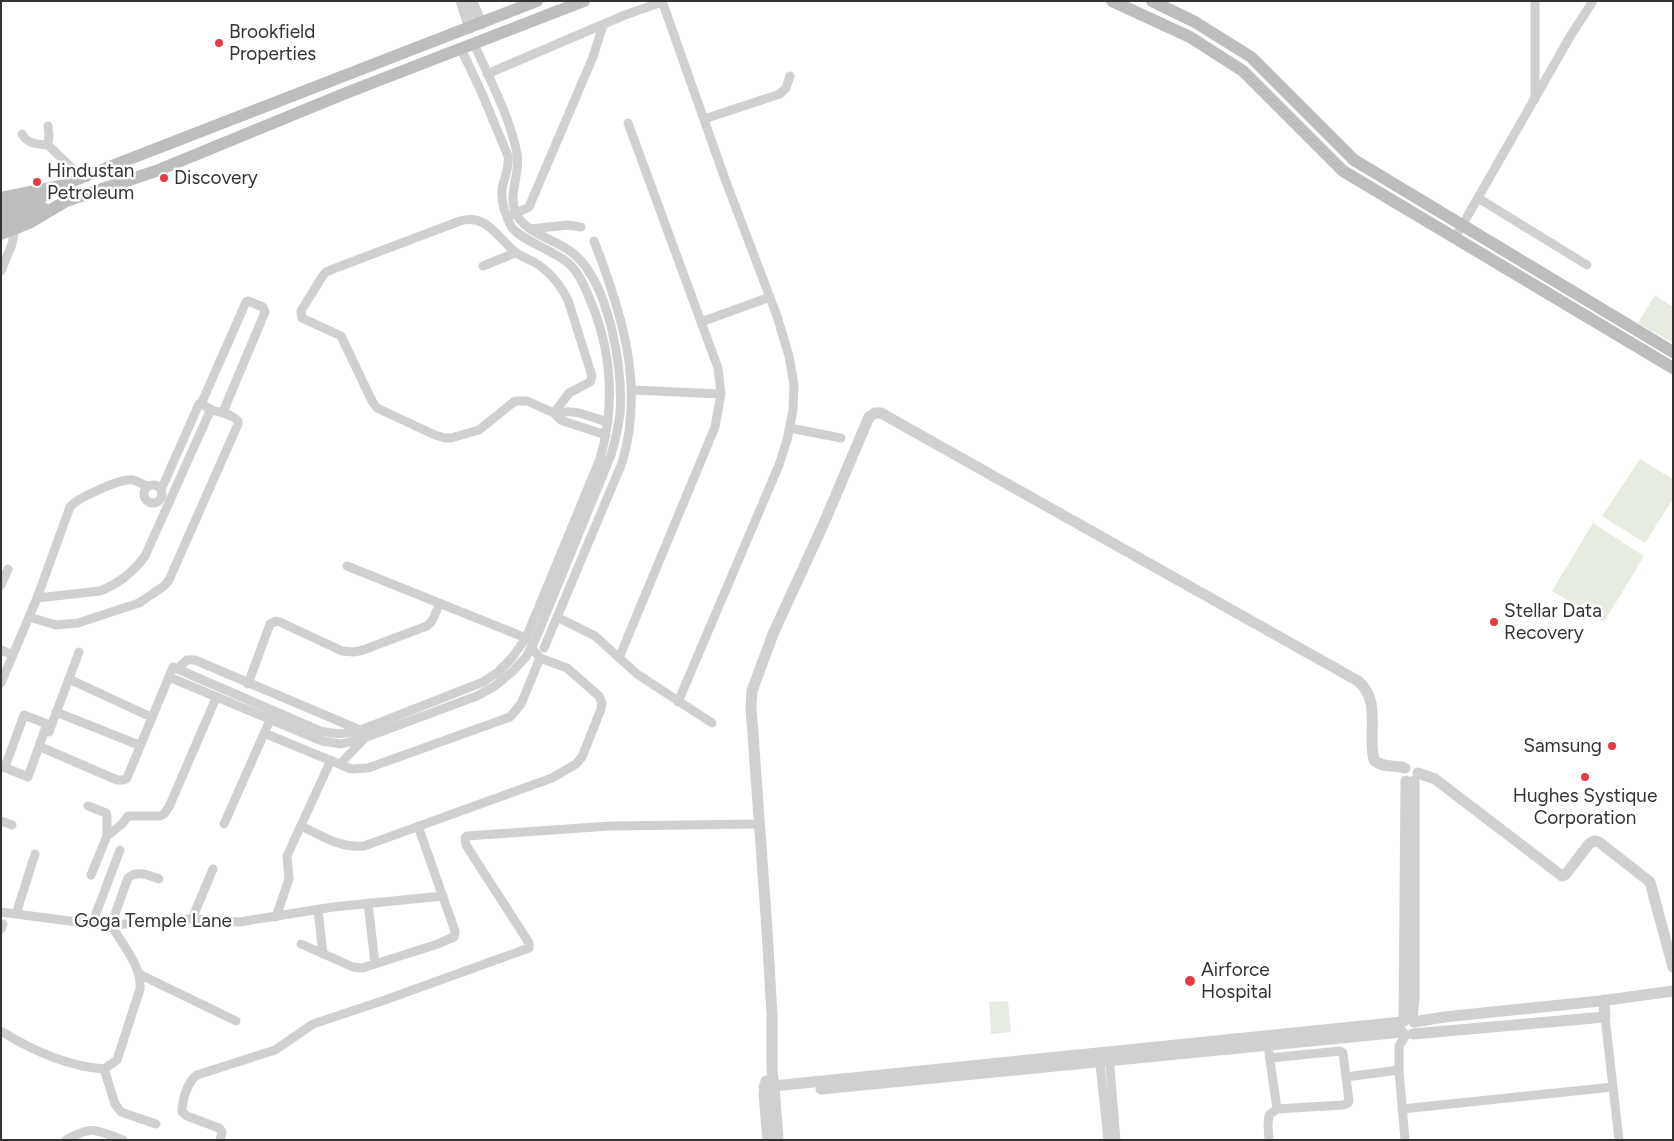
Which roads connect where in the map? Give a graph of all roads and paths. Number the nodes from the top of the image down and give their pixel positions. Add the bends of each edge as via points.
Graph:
1 (461, 1) edge
2 (472, 1) edge
3 (537, 1) edge
4 (584, 1) edge
5 (1112, 1) edge
6 (1152, 1) edge
7 (1535, 1) edge
8 (1593, 1) edge
9 (662, 2) edge
10 (476, 26) junction
11 (603, 26) junction
12 (474, 44) junction
13 (461, 49) junction
14 (487, 74) junction
15 (790, 76) dead end
16 (492, 86) junction
17 (481, 91) junction
18 (1286, 92) junction
19 (1535, 99) junction
20 (1276, 103) junction
21 (704, 119) junction
22 (628, 123) dead end
23 (48, 126) dead end
24 (22, 134) dead end
25 (48, 145) junction
26 (82, 178) junction
27 (1478, 198) junction
28 (5, 215) edge
29 (511, 215) junction
30 (1462, 225) junction
31 (581, 227) dead end
32 (530, 229) junction
33 (1, 234) edge
34 (1455, 238) junction
35 (594, 241) dead end
36 (515, 253) junction
37 (1587, 265) dead end
38 (483, 266) dead end
39 (1, 271) edge
40 (770, 297) junction
41 (701, 322) junction
42 (1673, 352) edge
43 (1673, 368) edge
44 (610, 390) junction
45 (620, 390) junction
46 (632, 390) junction
47 (721, 394) junction
48 (202, 402) junction
49 (211, 409) junction
50 (223, 412) junction
51 (556, 414) junction
52 (790, 428) junction
53 (607, 429) junction
54 (617, 432) junction
55 (841, 438) dead end
56 (148, 486) junction
57 (161, 490) junction
58 (347, 566) dead end
59 (8, 569) dead end
60 (1, 585) edge
61 (37, 598) junction
62 (440, 603) junction
63 (542, 611) junction
64 (29, 617) junction
65 (557, 617) junction
66 (526, 638) junction
67 (531, 647) junction
68 (544, 648) dead end
69 (1, 650) edge
70 (79, 652) dead end
71 (13, 656) junction
72 (540, 658) junction
73 (619, 658) junction
74 (175, 668) junction
75 (169, 677) junction
76 (69, 679) junction
77 (1, 683) edge
78 (248, 684) junction
79 (216, 698) junction
80 (678, 702) junction
81 (56, 712) junction
82 (152, 717) junction
83 (270, 720) junction
84 (712, 723) dead end
85 (264, 733) junction
86 (362, 734) junction
87 (139, 745) junction
88 (44, 748) junction
89 (335, 762) junction
90 (3, 767) edge
91 (35, 770) dead end
92 (1413, 778) junction
93 (88, 806) dead end
94 (1, 821) edge
95 (224, 824) dead end
96 (759, 824) junction
97 (12, 825) dead end
98 (301, 826) junction
99 (418, 826) junction
100 (108, 836) junction
101 (120, 850) dead end
102 (35, 854) dead end
103 (213, 869) dead end
104 (91, 875) dead end
105 (159, 879) dead end
106 (443, 896) junction
107 (368, 904) junction
108 (318, 910) junction
109 (1, 912) edge
110 (16, 914) junction
111 (276, 916) junction
112 (192, 919) junction
113 (92, 924) junction
114 (111, 925) junction
115 (302, 944) dead end
116 (323, 954) junction
117 (375, 964) junction
118 (1673, 968) edge
119 (139, 974) junction
120 (1673, 991) edge
121 (1604, 1000) junction
122 (1605, 1017) junction
123 (236, 1022) dead end
124 (1407, 1027) junction
125 (1, 1031) edge
126 (1268, 1041) junction
127 (1104, 1056) junction
128 (1270, 1058) junction
129 (104, 1069) junction
130 (1398, 1070) junction
131 (1346, 1077) junction
132 (1613, 1087) junction
133 (769, 1090) junction
134 (1277, 1109) junction
135 (1402, 1109) junction
136 (156, 1124) dead end
137 (66, 1140) edge
138 (123, 1140) edge
139 (220, 1140) edge
140 (768, 1140) edge
141 (778, 1140) edge
142 (1108, 1140) edge
143 (1116, 1140) edge
144 (1270, 1140) edge
145 (1405, 1140) edge
146 (1619, 1140) edge

1 - 10 street
2 - 10 street
3 - 10 main road
4 - 12 main road
5 - 20 main road via 1190,37 1243,71
6 - 18 main road via 1195,22 1251,57
7 - 19 street
8 - 19 street
9 - 11 street
9 - 21 street
10 - 26 main road
11 - 14 street
11 - 29 street via 529,207
12 - 13 main road
12 - 14 street
13 - 17 street
13 - 28 main road via 156,171 66,201 29,223
14 - 16 street
15 - 21 street via 780,94
16 - 17 street
16 - 29 street via 517,153
17 - 29 street via 509,160 502,199
18 - 20 main road
18 - 30 main road via 1354,160
19 - 27 street
20 - 34 main road via 1343,171
21 - 40 street
22 - 41 street
23 - 25 street
24 - 25 street via 27,141
25 - 26 street
26 - 28 main road
27 - 30 street
27 - 37 street
28 - 33 main road
28 - 39 street via 12,244
29 - 32 street
29 - 44 street via 510,225 517,233 575,268 601,328
30 - 34 street
30 - 42 main road
31 - 32 street via 568,225
32 - 45 street via 567,247 591,274 609,320
34 - 43 main road
35 - 46 street via 621,318
36 - 38 street
36 - 51 street via 545,270 562,288 591,370 590,382 569,393
36 - 51 street via 486,223 467,219 326,272 300,315 342,336 377,408 435,435 451,438 479,430 515,401 527,402
40 - 41 street
40 - 52 street via 792,370 794,385
41 - 47 street via 718,368
44 - 45 street
44 - 53 street
45 - 46 street
45 - 54 street
46 - 47 street
46 - 65 street via 629,439 622,463
47 - 73 street via 715,427
48 - 49 street
48 - 50 street via 246,302 263,307 265,312
48 - 57 street
49 - 50 street
49 - 61 street via 145,556 136,568 110,587
50 - 64 street via 236,418 238,424 164,586 139,603 78,623 56,625
51 - 53 street via 566,422
51 - 53 street via 570,412
52 - 55 street
52 - 80 street via 779,465
53 - 54 street
53 - 63 street via 592,479
54 - 63 street
56 - 57 street via 154,485
56 - 57 street via 144,497 150,503 159,501
56 - 61 street via 132,480 121,482 73,503
58 - 62 street
59 - 60 street
61 - 64 street
62 - 66 street
62 - 78 street via 427,626 354,652 342,650 280,622 272,622
63 - 65 street
63 - 66 street
63 - 67 street
64 - 71 street
65 - 68 street
65 - 73 street via 595,636
66 - 86 street via 512,659 482,682
67 - 72 street
67 - 86 street via 513,671 478,696
69 - 71 street
70 - 76 street
71 - 77 street
72 - 89 street via 521,704 510,717 368,768 356,770
72 - 99 street via 567,668 601,700 601,708 582,757 552,778
73 - 80 street
74 - 75 street
74 - 78 street via 187,660 195,660
74 - 86 street via 320,731
75 - 79 street
75 - 82 street
76 - 81 street
76 - 82 street
78 - 86 street
79 - 83 street
79 - 100 street via 175,796 164,814 156,817 130,815
80 - 84 street
81 - 87 street
81 - 88 street
82 - 87 street
83 - 85 street
83 - 86 street via 332,744 340,744
85 - 89 street
85 - 95 street
86 - 89 street
87 - 88 street via 127,778 121,781
88 - 91 street
89 - 98 street
90 - 90 street via 24,715 47,724 28,777
92 - 96 street via 1402,776 1405,768 1379,765 1374,760 1371,700 1358,681 878,412 869,417 773,634 752,692
92 - 118 street via 1435,779 1562,876 1590,844 1599,842 1650,882
92 - 124 street via 1414,998
93 - 100 street via 106,813
94 - 97 street
96 - 133 street via 772,1015
96 - 139 street via 573,828 467,836 466,845 529,943 529,948 313,1024 275,1050 192,1078 182,1112 219,1128
98 - 99 street via 352,847 376,842
98 - 111 street via 287,856 289,879
99 - 106 street
100 - 104 street
101 - 113 street
102 - 110 street
103 - 112 street
105 - 114 street via 143,874 128,878
106 - 107 street, Goga Temple Lane
106 - 117 street via 455,930 454,936
107 - 108 street, Goga Temple Lane
107 - 117 street
108 - 111 street, Goga Temple Lane
108 - 116 street
109 - 110 street, Goga Temple Lane
110 - 113 street, Goga Temple Lane
111 - 112 street, Goga Temple Lane via 239,922
112 - 114 street, Goga Temple Lane
113 - 114 street, Goga Temple Lane
114 - 119 street
115 - 116 street
116 - 117 street via 353,967
119 - 123 street
119 - 129 street via 140,990 117,1060
120 - 121 street
121 - 122 street
121 - 124 street via 1444,1017
122 - 124 street
122 - 132 street
124 - 126 street
124 - 130 street via 1400,1046
125 - 129 street via 40,1052 73,1064
126 - 127 street
126 - 128 street
127 - 133 street
127 - 142 street
127 - 143 street
128 - 131 street via 1340,1051
128 - 134 street
129 - 136 street via 115,1104 122,1112
130 - 131 street
130 - 135 street
131 - 134 street via 1348,1103
132 - 135 street
132 - 146 street
133 - 140 street
133 - 141 street
134 - 144 street via 1269,1115
135 - 145 street
137 - 138 street via 90,1129

